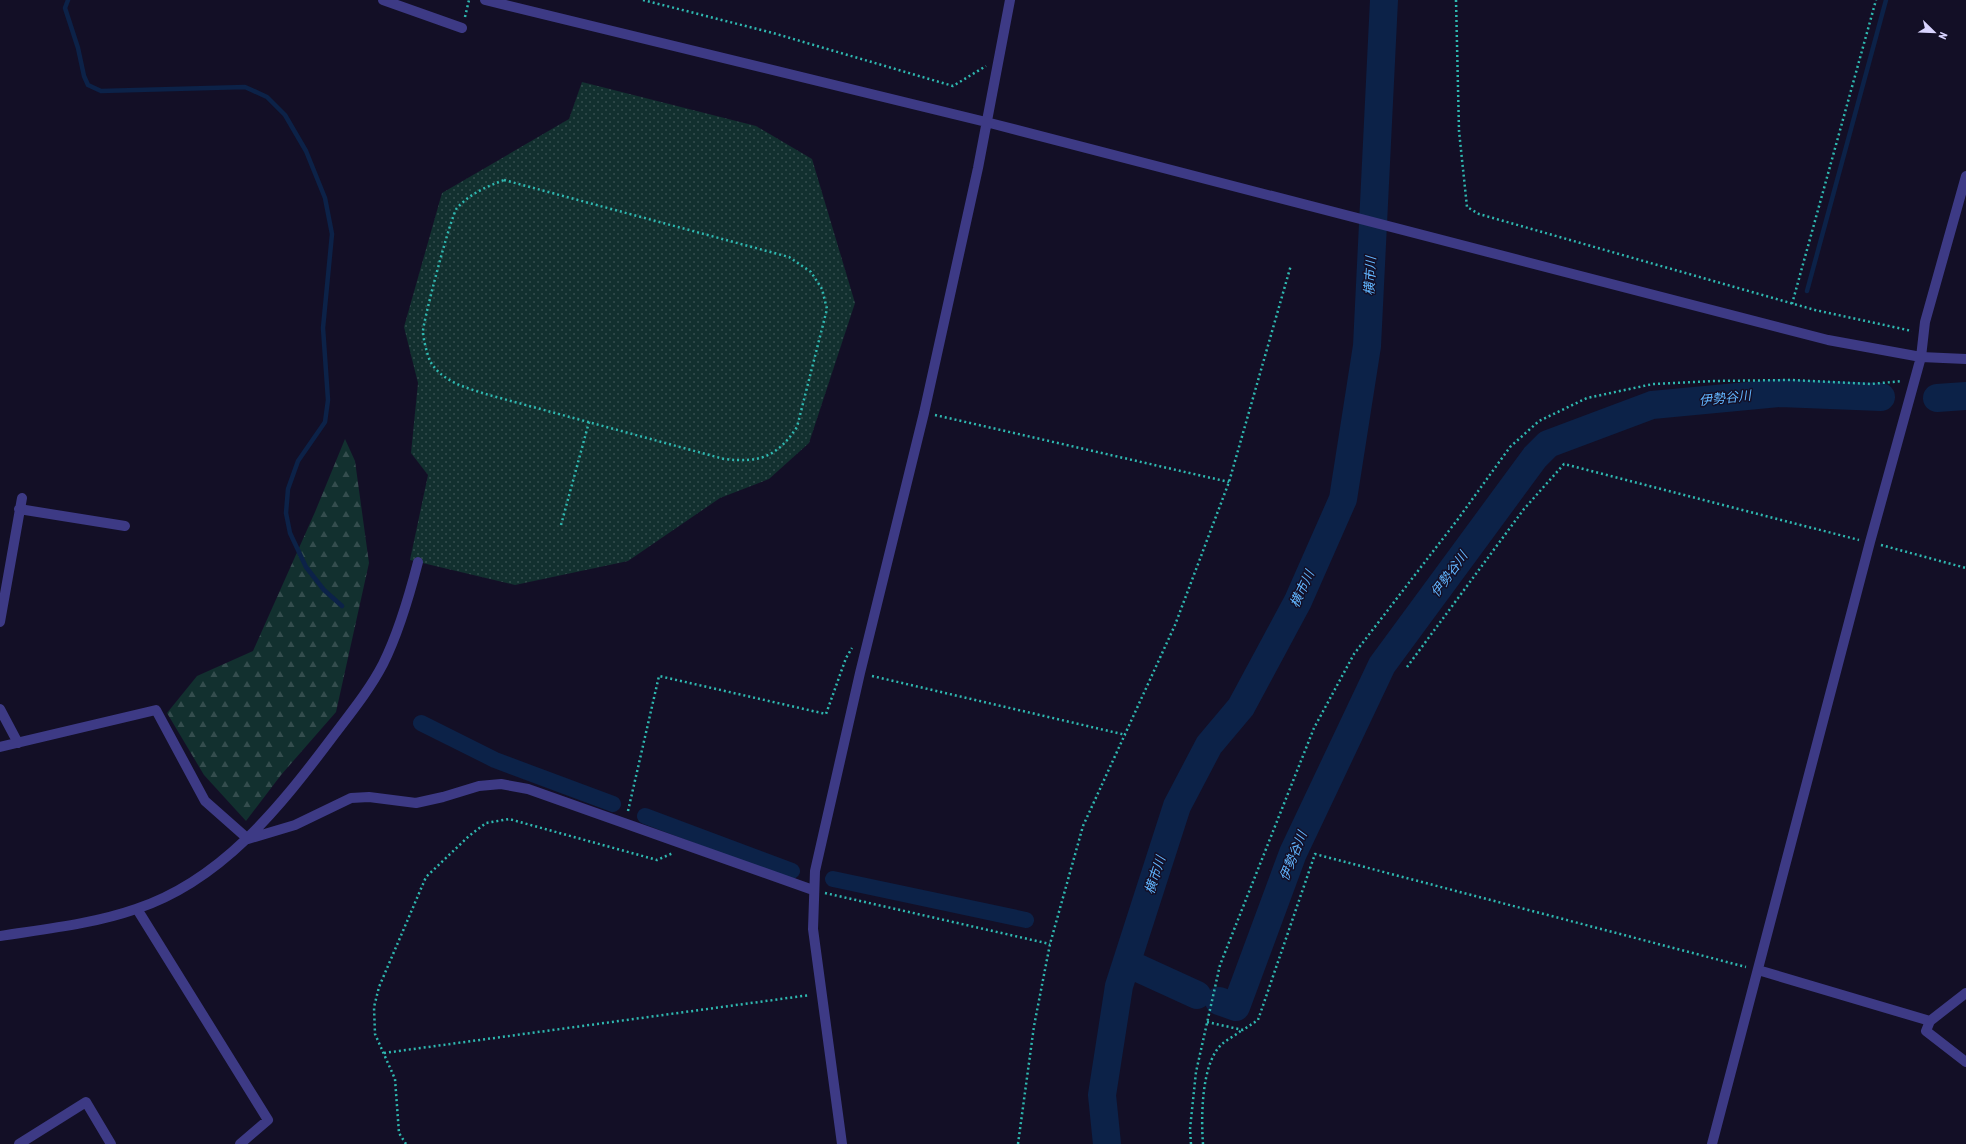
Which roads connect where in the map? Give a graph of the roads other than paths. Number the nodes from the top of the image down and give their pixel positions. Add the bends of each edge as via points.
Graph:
1 (383, 0) edge
2 (485, 0) edge
3 (1010, 0) edge
4 (462, 28) dead end
5 (986, 122) junction
6 (1966, 176) edge
7 (1921, 356) junction
8 (1966, 359) edge
9 (22, 498) dead end
10 (19, 509) junction
11 (125, 526) dead end
12 (418, 562) dead end
13 (0, 622) edge
14 (0, 709) edge
15 (18, 743) junction
16 (0, 747) edge
17 (248, 839) junction
18 (813, 890) junction
19 (137, 909) junction
20 (0, 936) edge
21 (1758, 970) junction
22 (1966, 993) edge
23 (1930, 1021) junction
24 (1966, 1062) edge
25 (19, 1144) edge
26 (111, 1144) edge
27 (240, 1144) edge
28 (842, 1144) edge
29 (1712, 1144) edge

1 - 4 street
2 - 5 street
3 - 5 street
5 - 7 street via 1828,340
5 - 18 street via 924,413 860,673 815,871
6 - 7 street via 1925,322
7 - 8 street
7 - 21 street
9 - 10 street
10 - 11 street
10 - 13 street
12 - 17 street via 406,610 382,664 356,706 318,757
14 - 15 street
15 - 16 street
15 - 17 street via 156,710 205,801
17 - 18 street via 295,824 352,798 370,797 416,802 444,797 479,786 501,784 528,789
17 - 19 street via 212,870 182,889
18 - 28 street via 813,930
19 - 20 street via 92,921
19 - 27 street via 268,1120
21 - 23 street
21 - 29 street
22 - 23 street
23 - 24 street via 1926,1031
25 - 26 street via 86,1102

